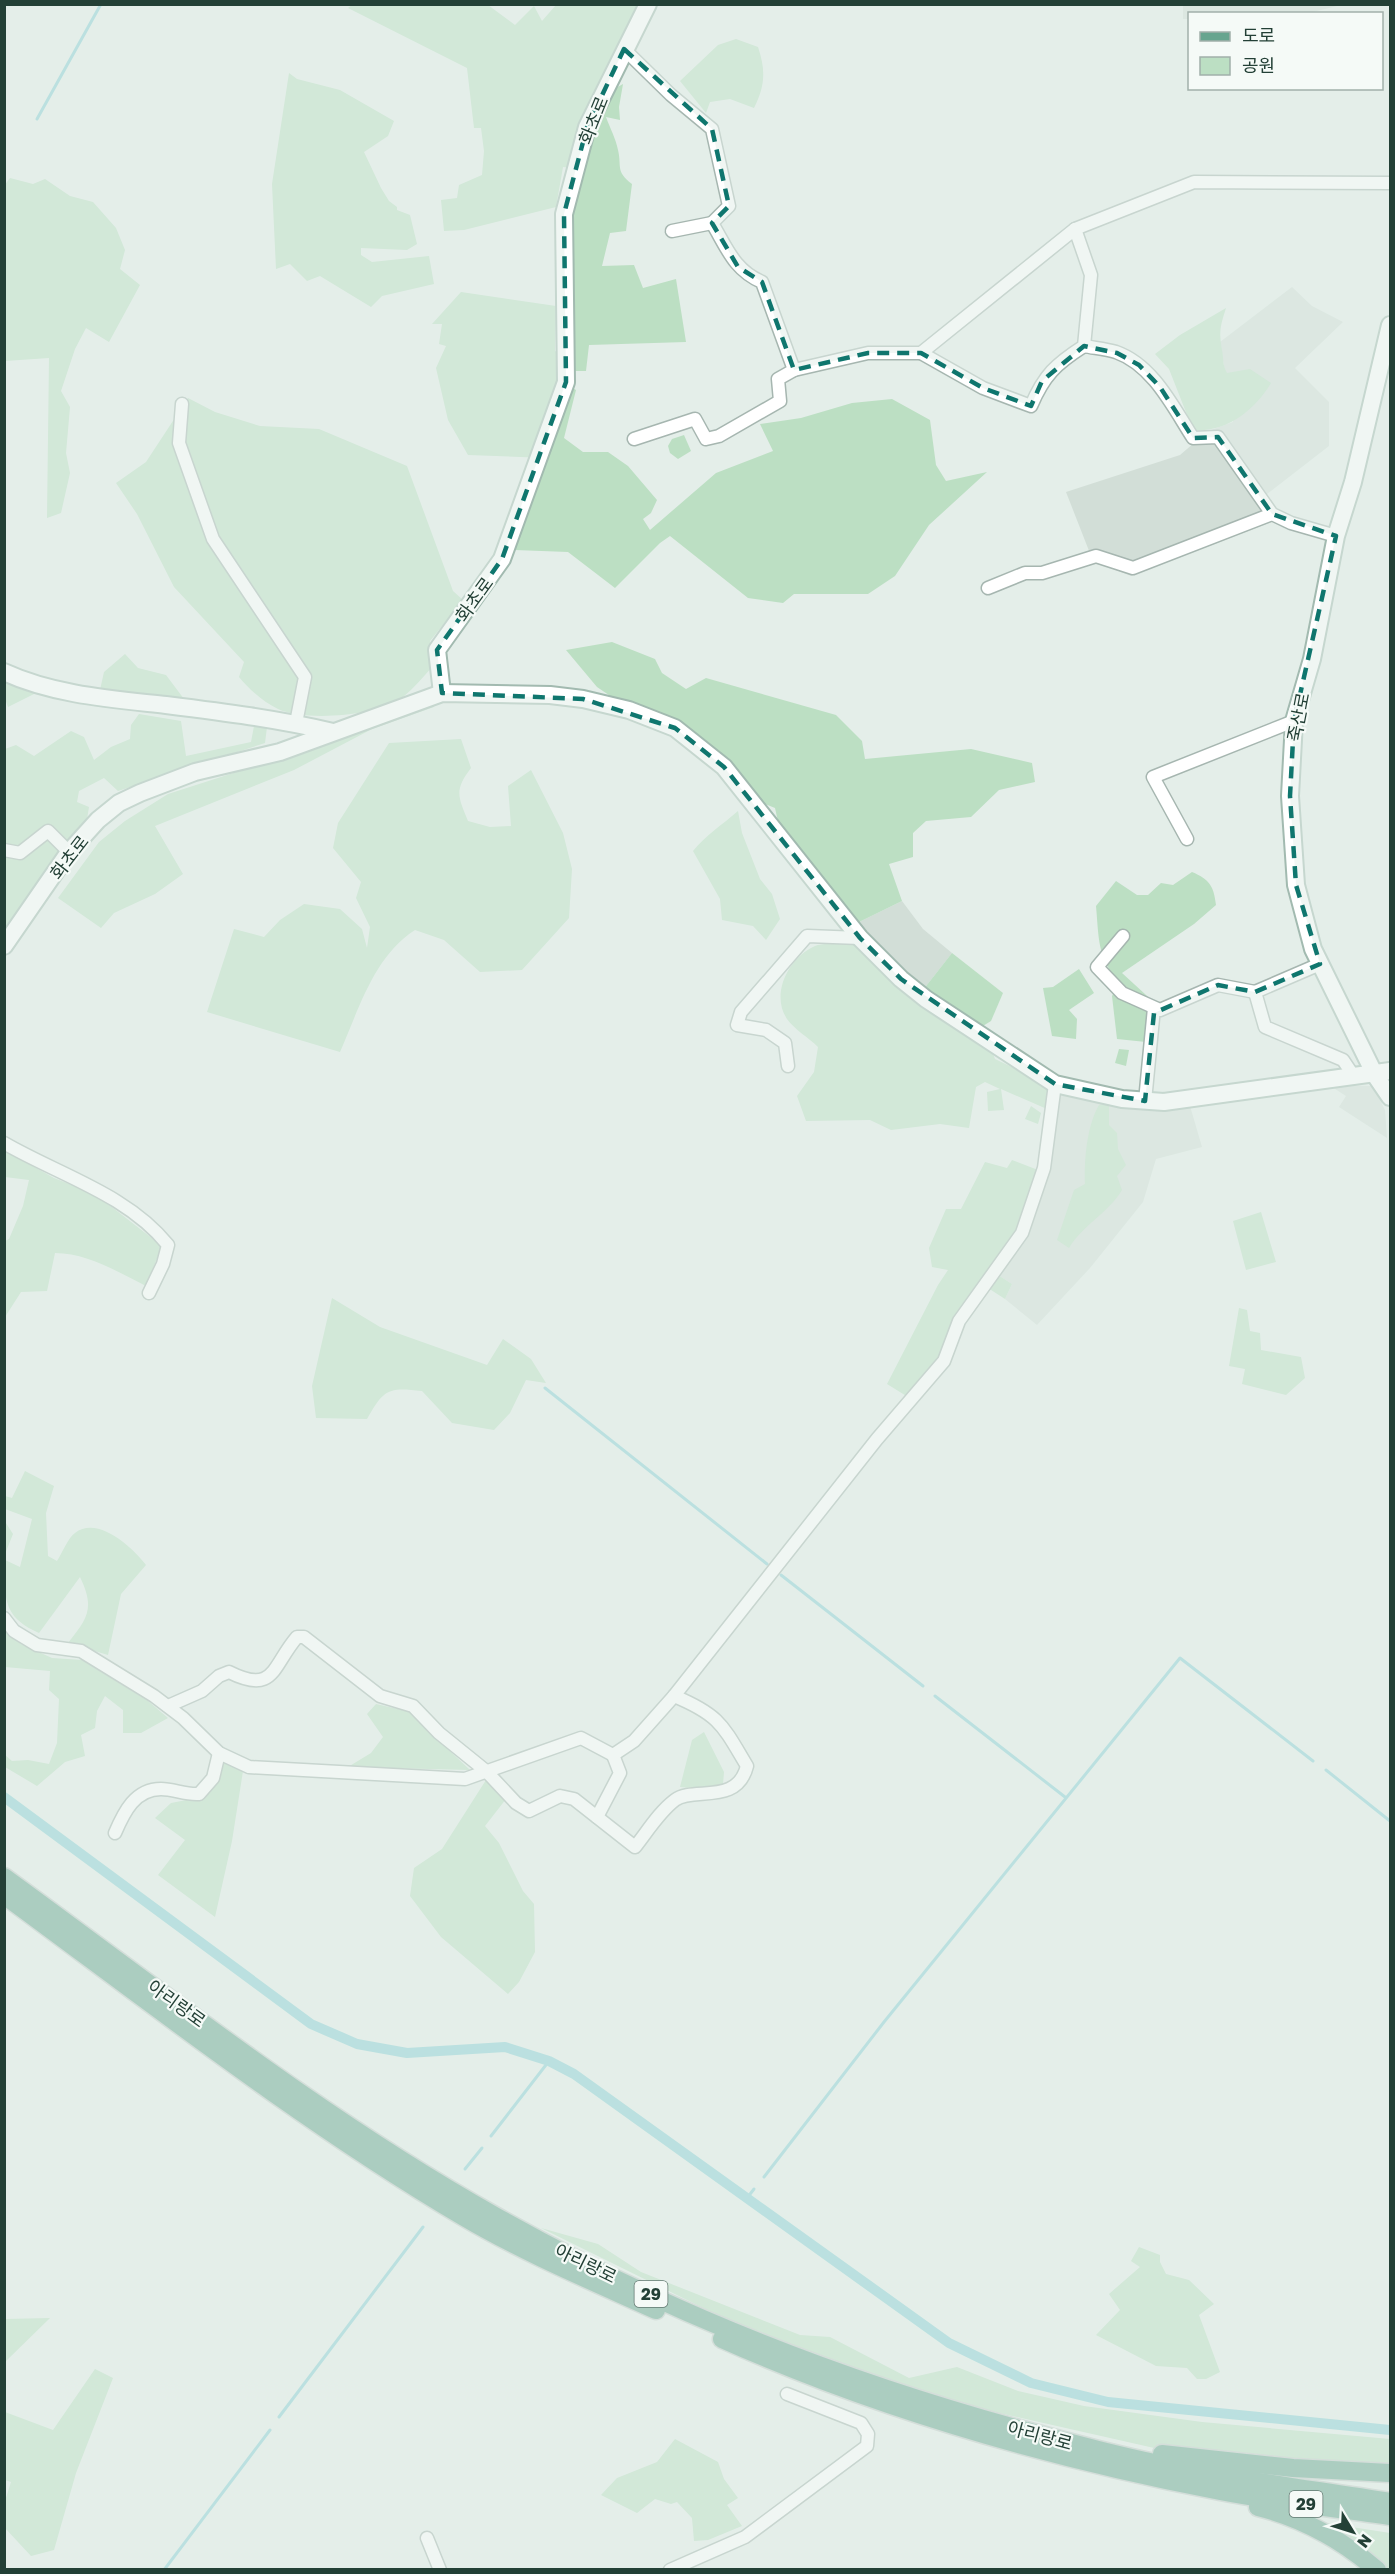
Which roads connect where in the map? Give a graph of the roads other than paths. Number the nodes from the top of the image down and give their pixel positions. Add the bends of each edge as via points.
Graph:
1 (648, 4) edge
2 (624, 49) junction
3 (1390, 183) edge
4 (712, 223) junction
5 (1075, 229) junction
6 (672, 231) dead end
7 (1390, 325) edge
8 (1084, 346) junction
9 (921, 353) junction
10 (794, 370) junction
11 (182, 404) dead end
12 (634, 439) dead end
13 (1272, 514) junction
14 (1336, 536) junction
15 (988, 588) dead end
16 (4, 672) edge
17 (442, 693) junction
18 (1294, 721) junction
19 (296, 723) junction
20 (333, 732) junction
21 (1187, 839) dead end
22 (4, 850) edge
23 (69, 852) junction
24 (1123, 936) dead end
25 (860, 938) junction
26 (4, 946) edge
27 (1320, 964) junction
28 (1254, 992) junction
29 (1154, 1008) junction
30 (788, 1066) dead end
31 (1383, 1073) edge
32 (1353, 1075) junction
33 (1055, 1084) junction
34 (1390, 1097) edge
35 (1145, 1101) junction
36 (4, 1143) edge
37 (149, 1293) dead end
38 (4, 1618) edge
39 (675, 1696) junction
40 (168, 1707) junction
41 (219, 1753) junction
42 (613, 1755) junction
43 (486, 1771) junction
44 (597, 1817) junction
45 (115, 1833) dead end
46 (4, 1876) edge
47 (4, 1894) edge
48 (787, 2394) dead end
49 (1093, 2449) junction
50 (1390, 2473) edge
51 (1221, 2491) junction
52 (1390, 2502) edge
53 (1390, 2516) edge
54 (427, 2538) dead end
55 (440, 2570) edge
56 (670, 2570) edge
57 (1377, 2570) edge

1 - 2 street, 화초로
2 - 4 street via 712,129 729,206
2 - 17 street, 화초로 via 587,127 564,214 566,382 502,559 437,650
3 - 5 street via 1194,182
4 - 6 street
4 - 10 street via 738,267 745,275 762,282
5 - 8 street via 1091,275
5 - 9 street
7 - 14 street, 죽산로 via 1353,482
8 - 9 street via 1042,381 1031,406 983,388
8 - 13 street via 1117,352 1139,365 1160,387 1193,438 1218,437
9 - 10 street via 868,353
10 - 12 street via 778,379 780,401 719,436 706,439 695,419
11 - 19 street via 179,443 213,539 305,677
13 - 14 street via 1291,524
13 - 15 street via 1133,568 1096,556 1042,573 1025,573
14 - 18 street, 죽산로 via 1312,659
16 - 19 street via 48,687 111,699
17 - 20 street, 화초로
17 - 25 street via 584,699 629,710 675,728 724,767
18 - 21 street via 1153,777
18 - 27 street, 죽산로 via 1290,796 1296,885
19 - 20 street
20 - 23 street, 화초로 via 280,752 195,772 119,803
22 - 23 street via 20,854 48,831
23 - 26 street, 화초로
24 - 29 street via 1097,966 1122,993
25 - 30 street via 807,936 741,1012 737,1026 766,1030 784,1043
25 - 33 street via 926,999
27 - 28 street
27 - 31 street, 죽산로
28 - 29 street via 1218,985 1160,1011
28 - 32 street via 1265,1027 1343,1060
29 - 35 street
31 - 32 street
31 - 34 street, 죽산로
32 - 35 street via 1164,1102
33 - 35 street via 1122,1100
33 - 39 street via 1044,1168 1022,1233 959,1321 944,1361 877,1438
36 - 37 street via 99,1191 158,1233 168,1245
38 - 40 street via 37,1645 81,1651
39 - 42 street via 634,1741
39 - 44 street via 714,1716 747,1766 745,1774 731,1789 677,1798 635,1847
40 - 41 street
40 - 43 street via 202,1691 229,1672 247,1681 262,1681 297,1637 304,1637 380,1696 413,1706
41 - 43 street via 249,1767 465,1779
41 - 45 street via 213,1778 199,1794 162,1789 142,1793 125,1811
42 - 43 street via 581,1738
42 - 44 street via 620,1773
43 - 44 street via 516,1803 530,1811 560,1796 574,1799
46 - 49 main road, 아리랑로 / 29 via 334,2117 498,2218 703,2319 795,2356 948,2410
47 - 51 main road, 아리랑로 / 29 via 284,2102 467,2219 593,2282 790,2369 922,2416 1075,2459
48 - 56 street via 861,2423 868,2434 867,2446 745,2537
49 - 50 main road via 1106,2441 1208,2460
49 - 52 main road, 아리랑로 / 29 via 1183,2469
51 - 53 main road, 아리랑로 / 29
51 - 57 main road via 1235,2502 1282,2513 1345,2543
54 - 55 street

